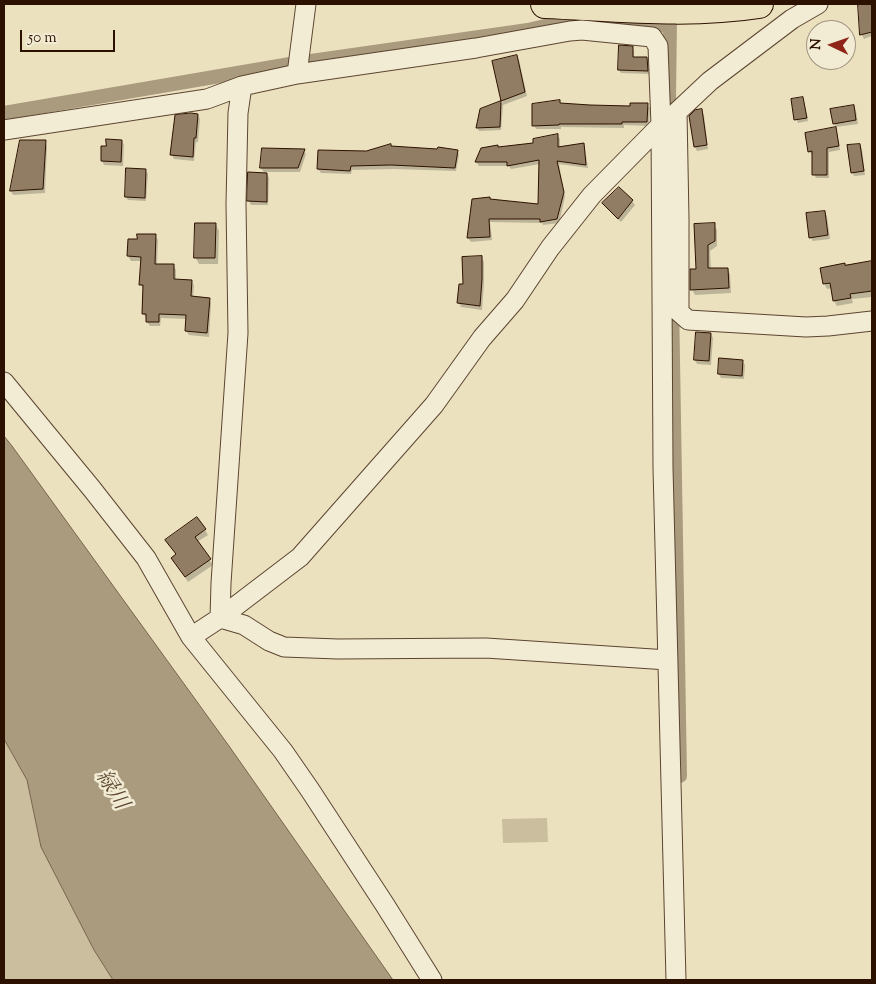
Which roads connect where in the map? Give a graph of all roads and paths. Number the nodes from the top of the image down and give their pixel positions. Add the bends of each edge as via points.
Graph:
1 (306, 4) edge
2 (545, 4) edge
3 (759, 4) edge
4 (818, 4) edge
5 (298, 66) junction
6 (242, 86) junction
7 (677, 112) junction
8 (661, 125) junction
9 (4, 130) edge
10 (872, 321) edge
11 (4, 382) edge
12 (220, 618) junction
13 (191, 638) junction
14 (668, 660) junction
15 (432, 980) edge
16 (676, 980) edge

1 - 5 street
2 - 3 highway via 669,9
4 - 7 street via 792,19 710,81
5 - 6 street
5 - 8 street via 476,48 582,30 652,37 658,46
6 - 9 street via 207,99
6 - 12 street via 238,113 236,204 238,333
7 - 8 street
7 - 10 street via 679,312 688,320 806,327
8 - 12 street via 592,195 434,405 300,557
8 - 14 street
11 - 13 street via 146,558
12 - 13 street
12 - 14 street via 244,625 284,647 486,648
13 - 15 street via 299,774
14 - 16 street

